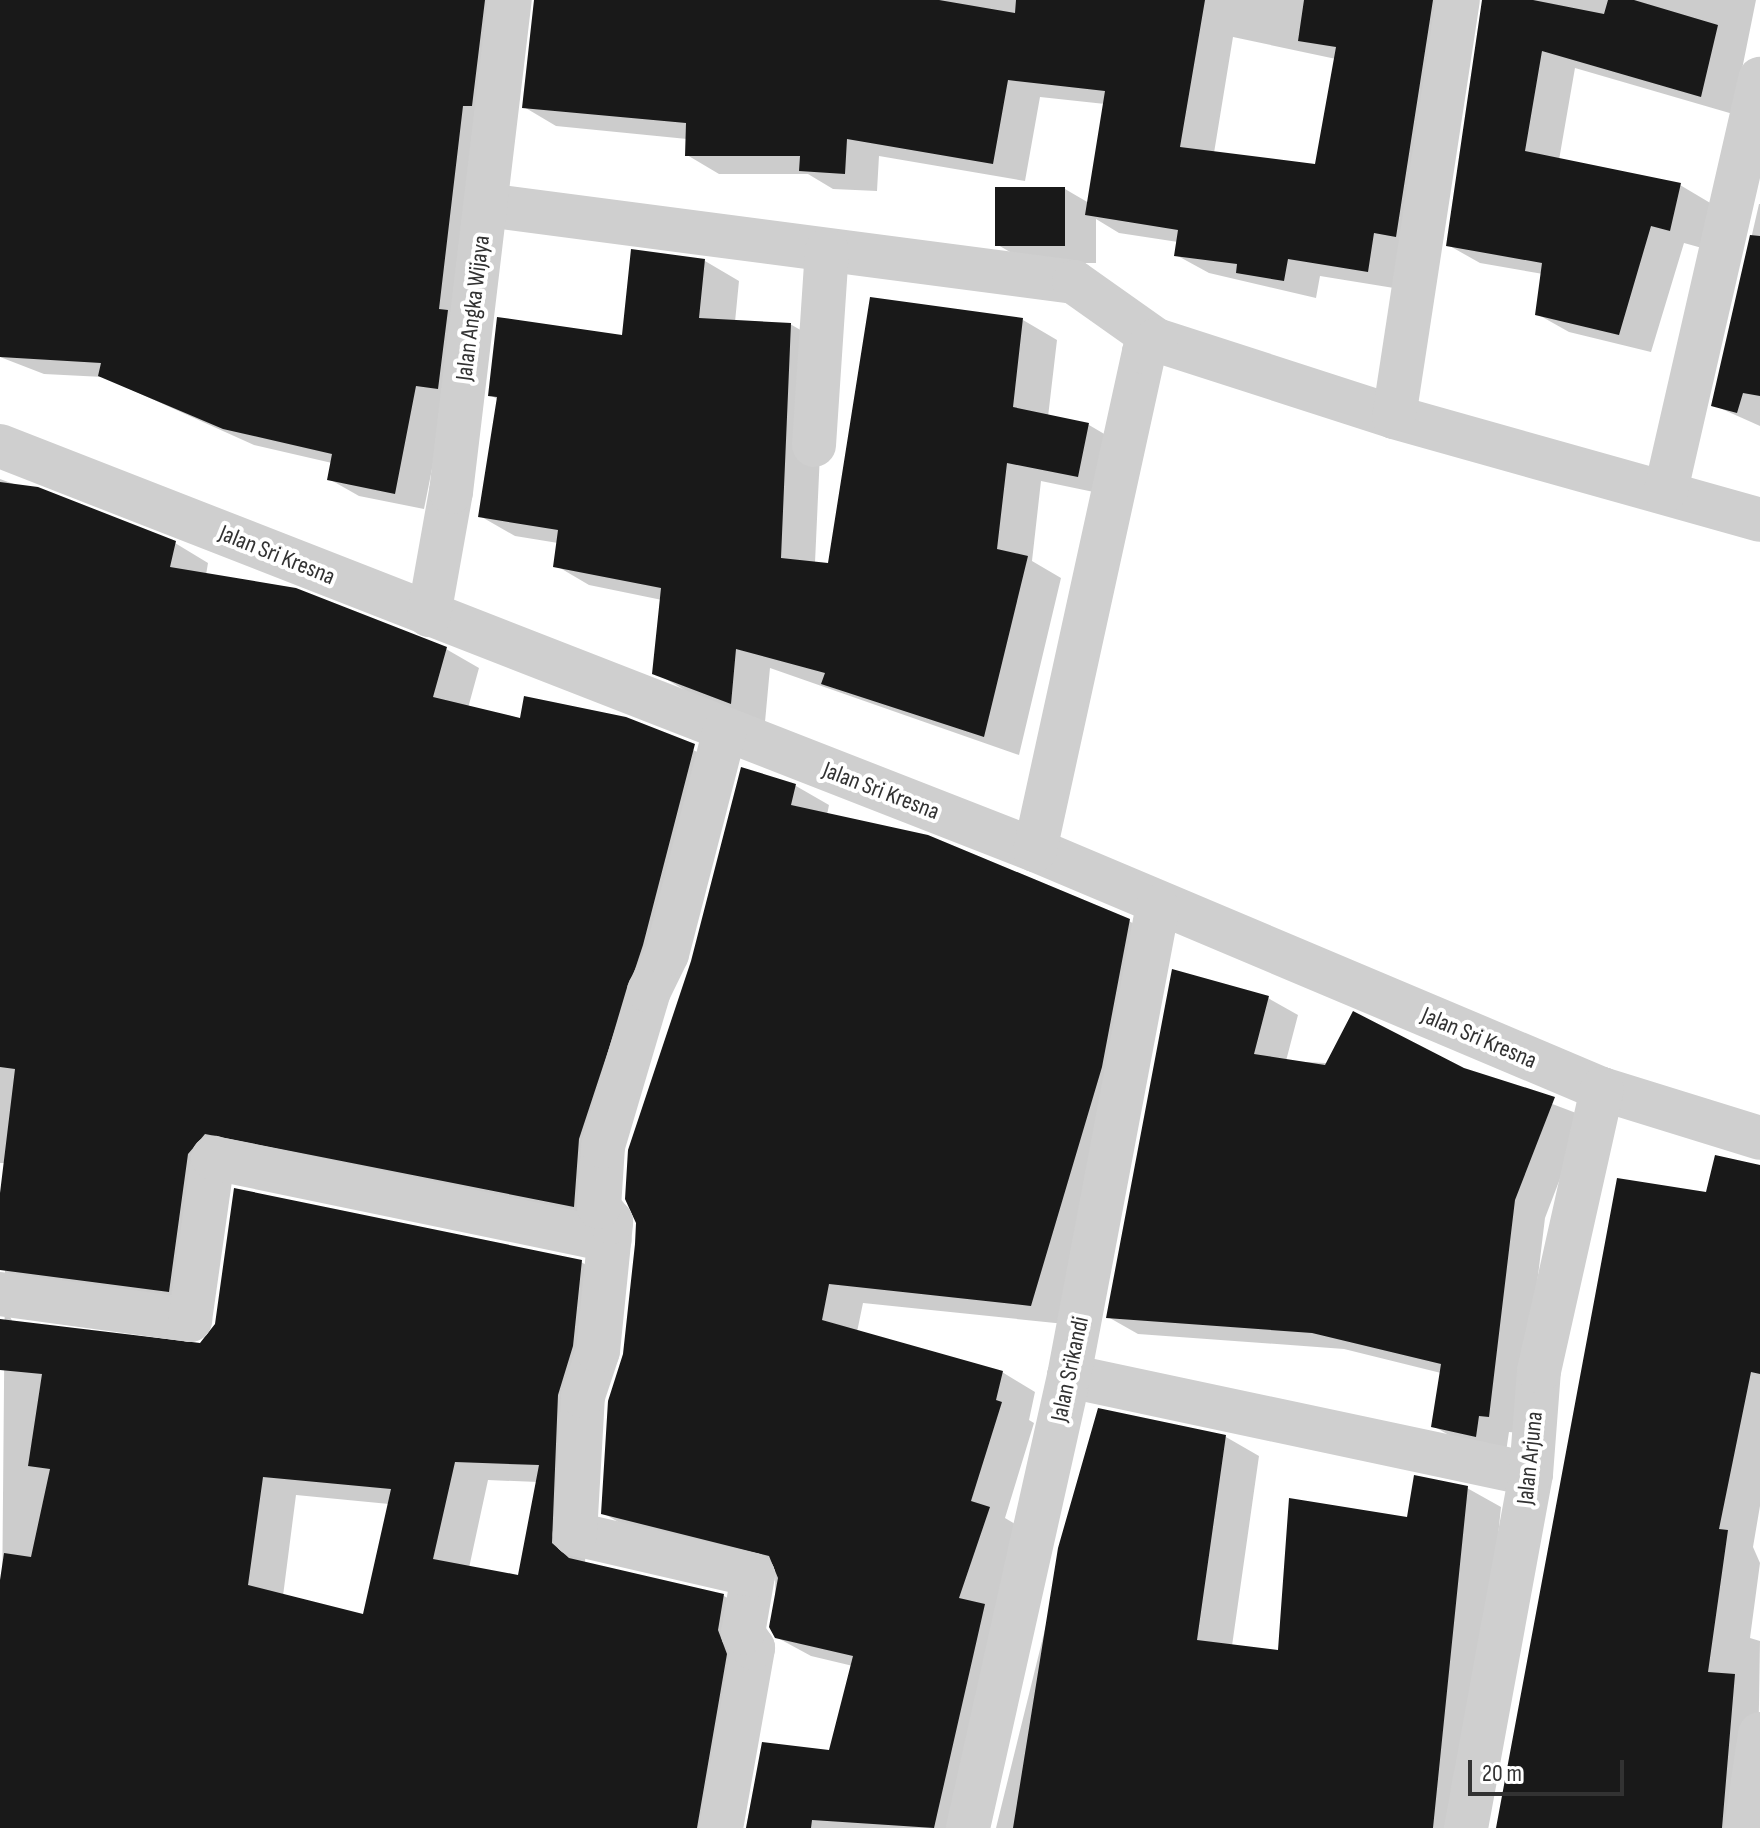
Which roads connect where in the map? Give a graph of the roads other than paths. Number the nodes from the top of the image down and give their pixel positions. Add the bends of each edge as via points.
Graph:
1 (510, 0) edge
2 (1458, 0) edge
3 (1760, 79) edge
4 (1747, 189) edge
5 (486, 205) junction
6 (827, 250) junction
7 (1156, 340) junction
8 (1394, 417) junction
9 (814, 445) dead end
10 (0, 446) edge
11 (1666, 490) junction
12 (1760, 520) edge
13 (429, 615) junction
14 (725, 730) junction
15 (1035, 850) junction
16 (1158, 907) junction
17 (1602, 1089) junction
18 (1760, 1138) edge
19 (610, 1240) junction
20 (0, 1294) edge
21 (1069, 1376) junction
22 (1531, 1474) junction
23 (1760, 1734) edge
24 (721, 1828) edge
25 (968, 1828) edge
26 (1466, 1828) edge
27 (1746, 1828) edge

1 - 5 street, Jalan Angka Wijaya
2 - 8 street
3 - 4 street
4 - 11 street
5 - 6 street
5 - 13 street, Jalan Angka Wijaya
6 - 7 street via 1074,282
6 - 9 street
7 - 8 street
7 - 15 street via 1144,352
8 - 11 street
10 - 13 street, Jalan Sri Kresna
11 - 12 street
13 - 14 street, Jalan Sri Kresna
14 - 15 street, Jalan Sri Kresna
14 - 19 street via 667,954 649,991 603,1146 599,1207 611,1222
15 - 16 street, Jalan Sri Kresna
16 - 17 street, Jalan Sri Kresna
16 - 21 street, Jalan Srikandi
17 - 18 street, Jalan Sri Kresna
17 - 22 street, Jalan Arjuna via 1539,1371
19 - 20 street via 213,1158 190,1320
19 - 24 street via 598,1351 583,1396 575,1534 753,1575 743,1633 753,1648
21 - 22 street
21 - 25 street, Jalan Srikandi
22 - 26 street, Jalan Arjuna
23 - 27 street

